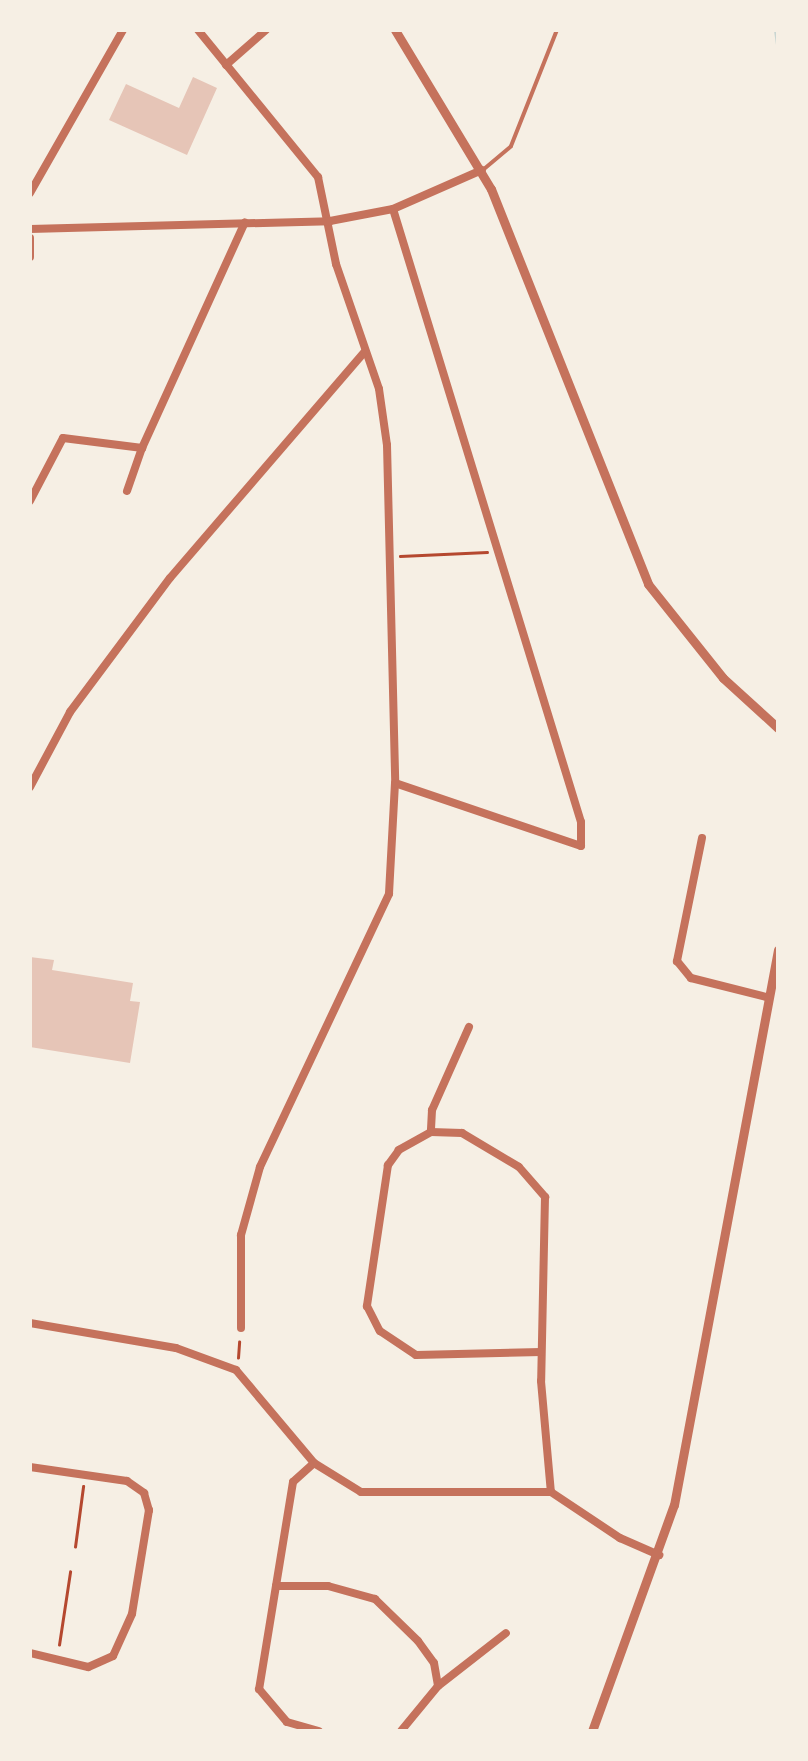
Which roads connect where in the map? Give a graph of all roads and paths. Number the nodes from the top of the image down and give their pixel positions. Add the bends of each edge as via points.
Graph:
1 (124, 30) edge
2 (198, 30) edge
3 (266, 30) edge
4 (395, 30) edge
5 (557, 30) edge
6 (226, 65) junction
7 (482, 170) junction
8 (30, 194) edge
9 (393, 209) junction
10 (330, 221) junction
11 (245, 222) junction
12 (30, 229) edge
13 (30, 238) edge
14 (30, 257) edge
15 (365, 351) junction
16 (142, 448) junction
17 (127, 490) dead end
18 (30, 501) edge
19 (476, 553) dead end
20 (386, 556) junction
21 (778, 728) edge
22 (395, 783) junction
23 (30, 787) edge
24 (702, 838) dead end
25 (778, 950) edge
26 (766, 996) junction
27 (469, 1027) dead end
28 (431, 1132) junction
29 (30, 1323) edge
30 (241, 1328) joint
31 (540, 1352) junction
32 (236, 1370) junction
33 (314, 1463) junction
34 (30, 1468) edge
35 (85, 1470) junction
36 (551, 1492) junction
37 (75, 1547) dead end
38 (659, 1555) junction
39 (70, 1572) dead end
40 (276, 1586) junction
41 (506, 1634) dead end
42 (30, 1653) edge
43 (56, 1662) junction
44 (438, 1686) junction
45 (319, 1731) edge
46 (401, 1731) edge
47 (592, 1731) edge

1 - 8 street
2 - 6 street
3 - 6 street
4 - 7 street
5 - 7 lane via 511,146
6 - 10 street via 318,178
7 - 9 street
7 - 21 street via 634,559 684,635
9 - 10 street
9 - 22 street via 581,822 581,846
10 - 11 street
10 - 15 street via 336,264
11 - 12 street
11 - 16 street
13 - 14 street
15 - 20 street via 386,418
15 - 23 street via 170,578 70,712
16 - 17 street
16 - 18 street via 63,438
19 - 20 path
20 - 22 street
22 - 30 street via 388,894 379,924 255,1184 241,1235
24 - 26 street via 677,960 691,978
25 - 26 street
26 - 38 street via 708,1344
27 - 28 street via 432,1110
28 - 31 street via 462,1134 519,1168 545,1197
28 - 31 street via 398,1150 388,1165 367,1306 380,1331 416,1355
29 - 32 street via 176,1348
30 - 32 path
31 - 36 street
32 - 33 street
33 - 36 street via 361,1492
33 - 40 street via 293,1482
34 - 35 street
35 - 37 path
35 - 43 street via 127,1481 144,1493 146,1534 132,1614 112,1656 88,1668
36 - 38 street
38 - 47 street
39 - 43 path
40 - 44 street via 328,1586 375,1599 434,1663
40 - 45 street via 258,1688 287,1722
41 - 44 street
42 - 43 street
44 - 46 street

